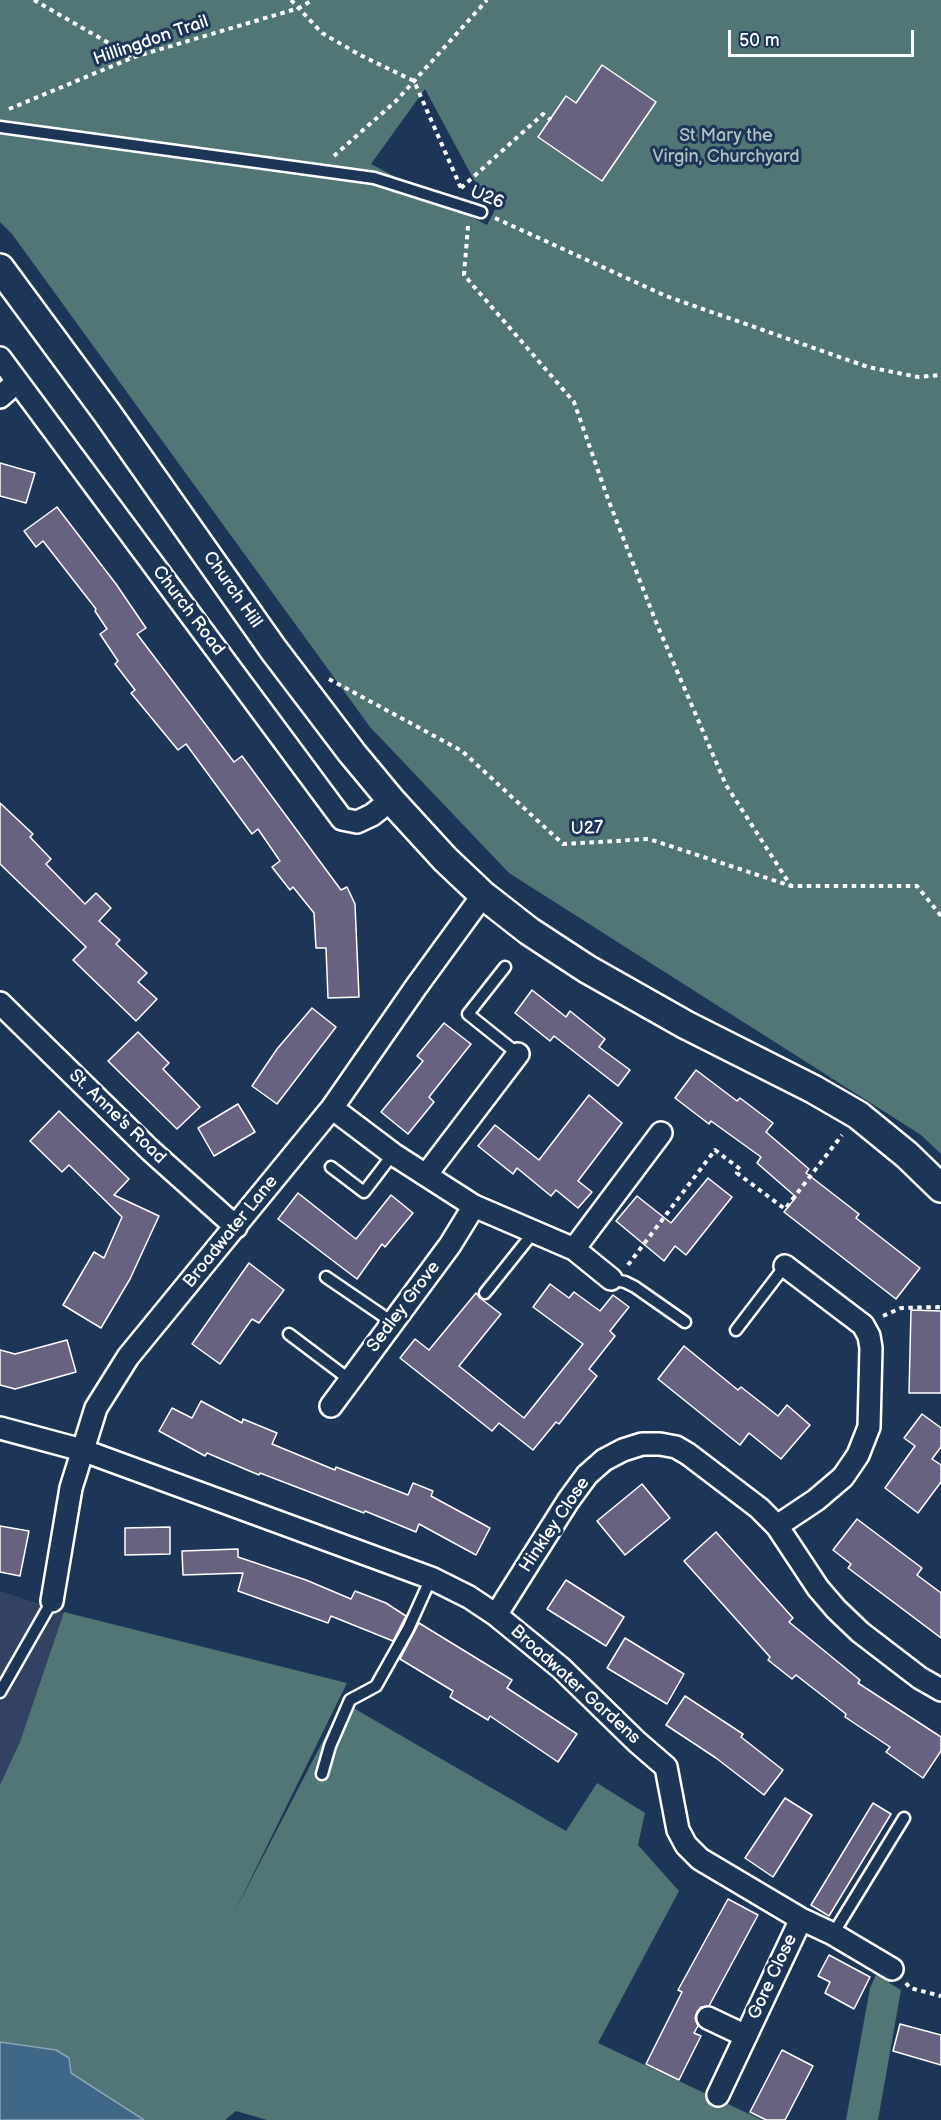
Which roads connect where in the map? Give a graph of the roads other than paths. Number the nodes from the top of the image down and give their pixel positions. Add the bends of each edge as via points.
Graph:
1 (0, 127) edge
2 (476, 210) road end
3 (0, 268) edge
4 (0, 358) edge
5 (17, 382) junction
6 (0, 397) edge
7 (391, 800) junction
8 (483, 895) junction
9 (505, 967) dead end
10 (0, 1003) edge
11 (518, 1054) joint
12 (332, 1108) junction
13 (661, 1133) dead end
14 (393, 1154) junction
15 (331, 1167) dead end
16 (426, 1175) junction
17 (941, 1188) edge
18 (474, 1206) junction
19 (236, 1227) junction
20 (532, 1233) junction
21 (574, 1249) junction
22 (785, 1266) joint
23 (326, 1277) dead end
24 (614, 1279) joint
25 (485, 1293) dead end
26 (392, 1322) junction
27 (684, 1322) dead end
28 (736, 1330) dead end
29 (289, 1334) dead end
30 (350, 1380) junction
31 (331, 1406) dead end
32 (0, 1428) edge
33 (82, 1450) junction
34 (777, 1526) junction
35 (431, 1578) junction
36 (52, 1601) joint
37 (496, 1615) junction
38 (941, 1690) edge
39 (0, 1692) edge
40 (322, 1774) dead end
41 (904, 1818) dead end
42 (801, 1919) junction
43 (833, 1934) junction
44 (892, 1969) road end
45 (708, 2018) dead end
46 (746, 2036) junction
47 (718, 2095) dead end

1 - 2 lane, U26 via 374,178
3 - 7 street, Church Hill via 273,649
4 - 5 street, Church Road
5 - 6 street
5 - 7 street, Church Road via 342,819 357,822
7 - 8 street, Church Hill
8 - 12 street, Broadwater Lane
8 - 17 street, Church Hill via 587,969 858,1115
9 - 11 lane via 468,1014
10 - 19 street, St. Anne's Road via 150,1150
11 - 16 street
12 - 14 street
12 - 19 street, Broadwater Lane
13 - 21 street
14 - 15 lane via 364,1192
14 - 16 street
16 - 18 street
18 - 20 street
18 - 26 street, Sedley Grove
19 - 33 street, Broadwater Lane via 128,1357 96,1408
20 - 21 street
20 - 25 lane
21 - 24 street
22 - 28 lane
22 - 34 street via 863,1325 869,1336 869,1427 858,1455 843,1477
23 - 26 lane
24 - 27 lane via 635,1287
26 - 30 street, Sedley Grove
29 - 30 lane
30 - 31 street, Sedley Grove
32 - 33 street, Broadwater Gardens
33 - 35 street, Broadwater Gardens
33 - 36 street, Broadwater Lane via 71,1488
34 - 37 street, Hinkley Close via 759,1508 676,1447 642,1444 622,1450 586,1475
34 - 38 street, Hinkley Close via 836,1610 920,1678
35 - 37 street, Broadwater Gardens
35 - 40 lane via 376,1686 350,1700
36 - 39 lane
37 - 42 street, Broadwater Gardens via 561,1668 666,1767 678,1830 700,1859
41 - 43 lane
42 - 43 street, Broadwater Gardens
42 - 46 street, Gore Close
43 - 44 street, Broadwater Gardens
45 - 46 street, Gore Close
46 - 47 street, Gore Close

